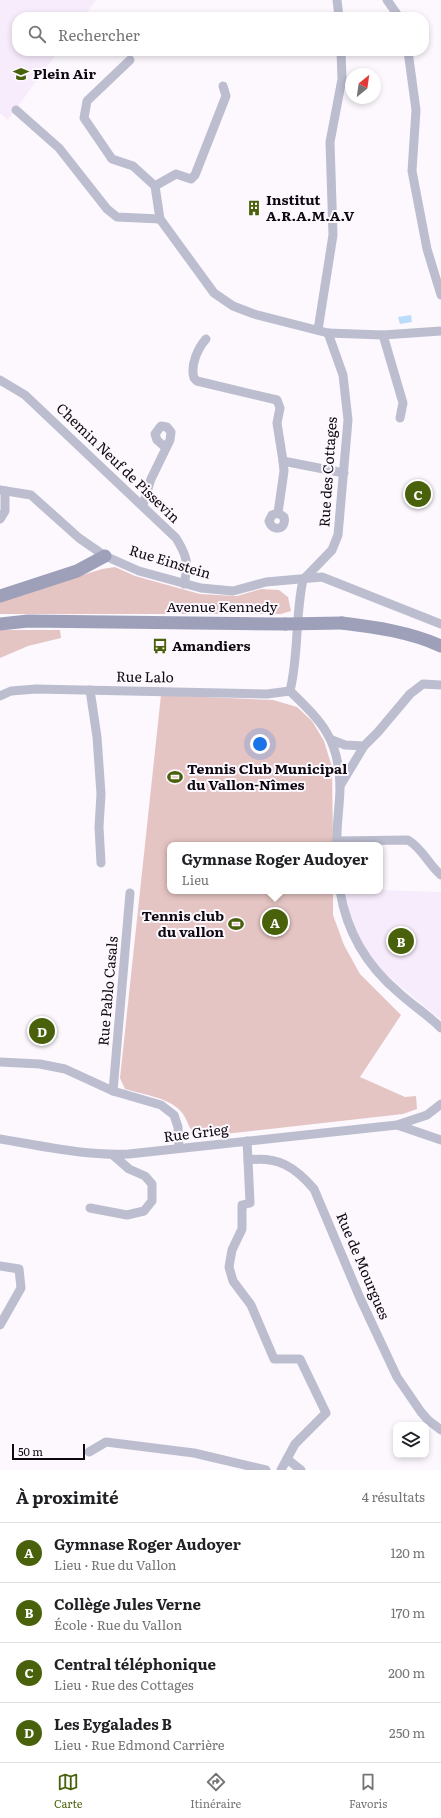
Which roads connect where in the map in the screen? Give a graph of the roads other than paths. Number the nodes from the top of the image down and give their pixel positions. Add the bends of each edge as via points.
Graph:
1 (338, 0) edge
2 (387, 0) edge
3 (339, 12) edge
4 (395, 12) edge
5 (341, 56) edge
6 (409, 56) edge
7 (130, 60) dead end
8 (223, 86) dead end
9 (16, 110) dead end
10 (155, 186) junction
11 (160, 219) junction
12 (441, 295) edge
13 (318, 330) junction
14 (441, 331) edge
15 (328, 333) junction
16 (383, 335) junction
17 (206, 339) dead end
18 (0, 380) edge
19 (400, 418) dead end
20 (166, 448) dead end
21 (283, 461) junction
22 (344, 473) junction
23 (3, 490) edge
24 (143, 505) junction
25 (278, 513) dead end
26 (0, 519) edge
27 (105, 556) junction
28 (303, 580) junction
29 (184, 584) junction
30 (0, 596) edge
31 (0, 624) edge
32 (441, 624) edge
33 (441, 646) edge
34 (441, 684) edge
35 (90, 690) junction
36 (290, 691) junction
37 (0, 696) edge
38 (332, 740) junction
39 (364, 746) junction
40 (340, 786) junction
41 (336, 842) edge
42 (360, 842) edge
43 (101, 863) dead end
44 (441, 875) edge
45 (130, 894) dead end
46 (340, 894) edge
47 (441, 1028) edge
48 (0, 1062) edge
49 (112, 1091) junction
50 (441, 1104) edge
51 (397, 1125) junction
52 (0, 1139) edge
53 (441, 1140) edge
54 (247, 1141) junction
55 (180, 1148) junction
56 (113, 1155) junction
57 (248, 1160) junction
58 (90, 1208) dead end
59 (0, 1266) edge
60 (0, 1325) edge
61 (441, 1430) edge
62 (89, 1452) dead end
63 (287, 1459) junction
64 (266, 1470) edge
65 (281, 1470) edge
66 (300, 1470) edge

1 - 3 street
2 - 4 street
5 - 13 street via 342,79 330,142 333,235
6 - 12 street via 416,110 412,171 427,249
7 - 10 street via 88,101 84,118 112,159 133,166
8 - 10 street via 226,96 195,175 191,179 176,174
9 - 11 street via 60,148 107,209 117,217
10 - 11 street
11 - 13 street via 214,293 233,306 254,314
13 - 15 street
14 - 16 street
15 - 16 street
15 - 22 street, Rue des Cottages via 344,383 348,420
16 - 19 street via 403,403
17 - 21 street via 198,348 192,374 194,378 197,381 273,398 278,402 280,408 277,423
18 - 24 street, Chemin Neuf de Pissevin via 25,394
20 - 24 street
21 - 22 street
21 - 25 street
22 - 28 street, Rue des Cottages via 338,535 332,550
23 - 26 street via 5,511
23 - 27 street, Rue Einstein via 30,495 79,538
24 - 29 street, Chemin Neuf de Pissevin via 176,538 186,554
27 - 29 street, Rue Einstein via 139,571
27 - 30 main road via 77,571
28 - 29 street, Rue Einstein via 266,582 233,592
28 - 32 street, Rue Einstein via 322,577
28 - 36 street via 299,597 296,668
31 - 33 main road, Avenue Kennedy, bridge via 342,623 381,628
34 - 39 street via 423,684 410,694
35 - 36 street, Rue Lalo via 267,694
35 - 37 street, Rue Lalo via 11,691
35 - 43 street via 97,737 101,794
36 - 38 street via 327,731
38 - 39 street via 345,745
38 - 40 street via 337,756
39 - 40 street
40 - 41 street
42 - 44 street via 408,840 418,846 432,867
45 - 49 street, Rue Pablo Casals
46 - 47 street via 352,936 363,954 379,975
48 - 49 street via 40,1064 65,1069
49 - 55 street via 161,1105 174,1115
50 - 51 street, Rue Grieg via 427,1115
51 - 53 street, Rue Grieg
51 - 54 street, Rue Grieg
52 - 56 street, Rue Grieg
54 - 55 street, Rue Grieg
54 - 57 street
55 - 56 street, Rue Grieg
56 - 58 street via 129,1169 145,1176 152,1184 152,1201 144,1211 127,1215
57 - 61 street, Rue de Mourgues via 276,1160 287,1165 314,1189 397,1377 421,1412
57 - 63 street via 250,1203 242,1205 242,1229 232,1250 228,1267 233,1281 251,1305 274,1359 300,1359 326,1413 296,1444
59 - 60 street via 19,1268 21,1288
62 - 64 street via 106,1442 194,1453
63 - 65 street
63 - 66 street

